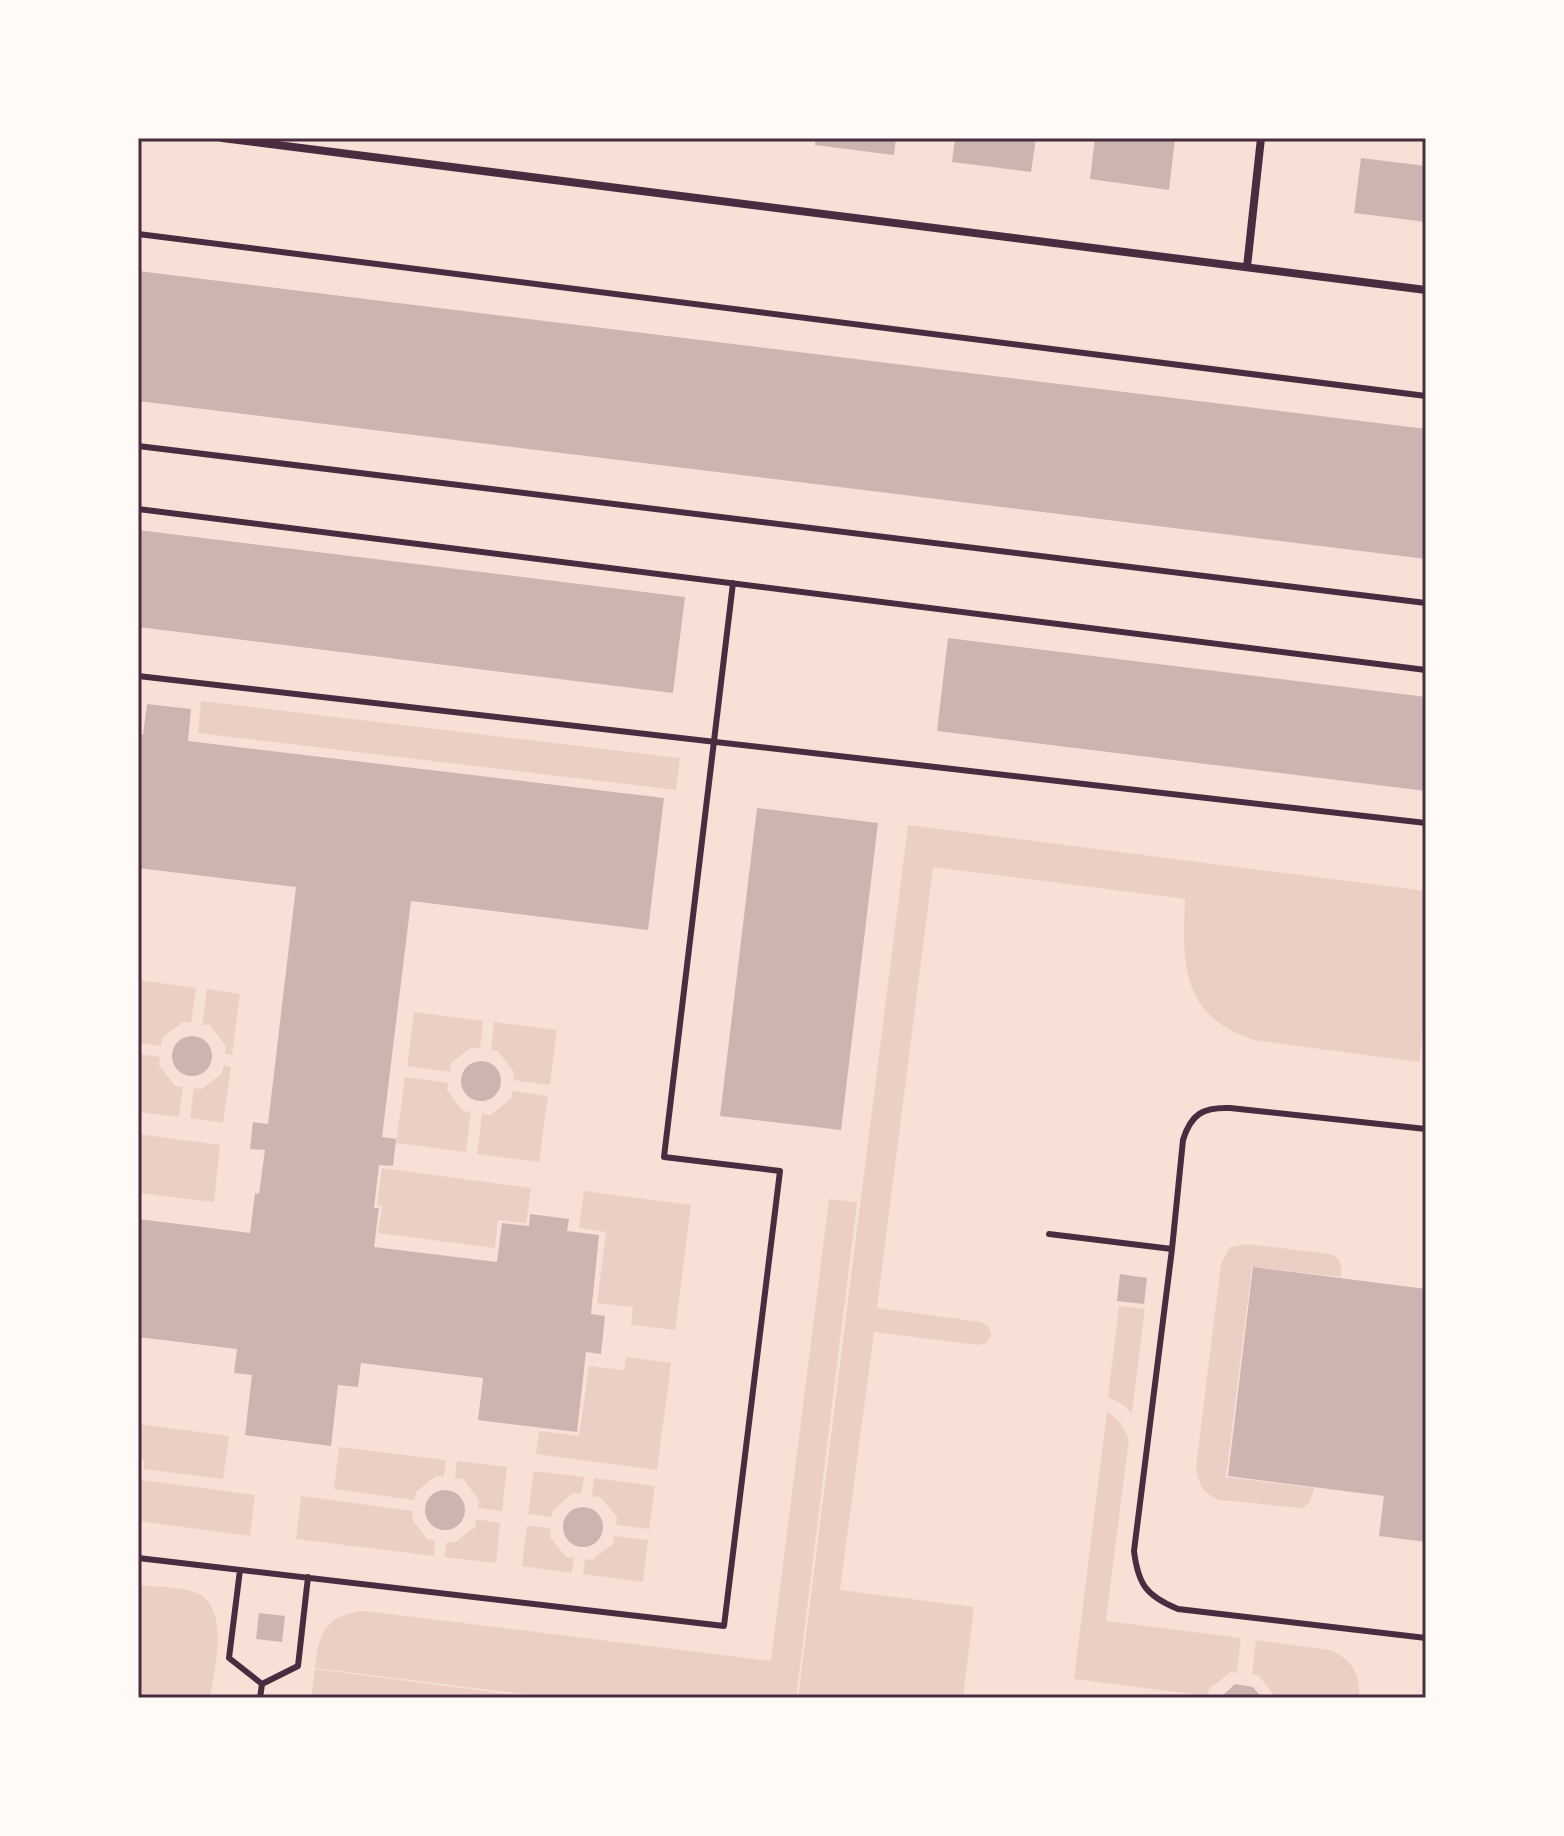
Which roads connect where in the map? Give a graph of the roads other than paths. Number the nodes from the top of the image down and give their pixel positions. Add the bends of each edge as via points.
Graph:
1 (222, 138) edge
2 (1261, 138) edge
3 (138, 234) edge
4 (1247, 267) junction
5 (1426, 290) edge
6 (1426, 396) edge
7 (138, 446) edge
8 (138, 509) edge
9 (733, 583) junction
10 (1426, 603) edge
11 (1426, 670) edge
12 (138, 676) edge
13 (714, 741) junction
14 (1426, 823) edge
15 (1426, 1129) edge
16 (1049, 1234) dead end
17 (1172, 1249) junction
18 (138, 1558) edge
19 (240, 1570) junction
20 (308, 1577) junction
21 (1426, 1638) edge
22 (262, 1684) junction
23 (260, 1698) edge

1 - 4 street
2 - 4 street
3 - 6 lane
4 - 5 street
7 - 10 lane
8 - 9 lane
9 - 11 lane
9 - 13 lane
12 - 13 lane
13 - 14 lane
13 - 20 lane via 664,1157 780,1171 724,1626
15 - 17 lane via 1230,1108 1198,1112 1183,1140
16 - 17 lane
17 - 21 lane via 1134,1551 1146,1591 1178,1609
18 - 19 lane
19 - 20 lane
19 - 22 lane via 229,1658
20 - 22 lane via 298,1666
22 - 23 lane

